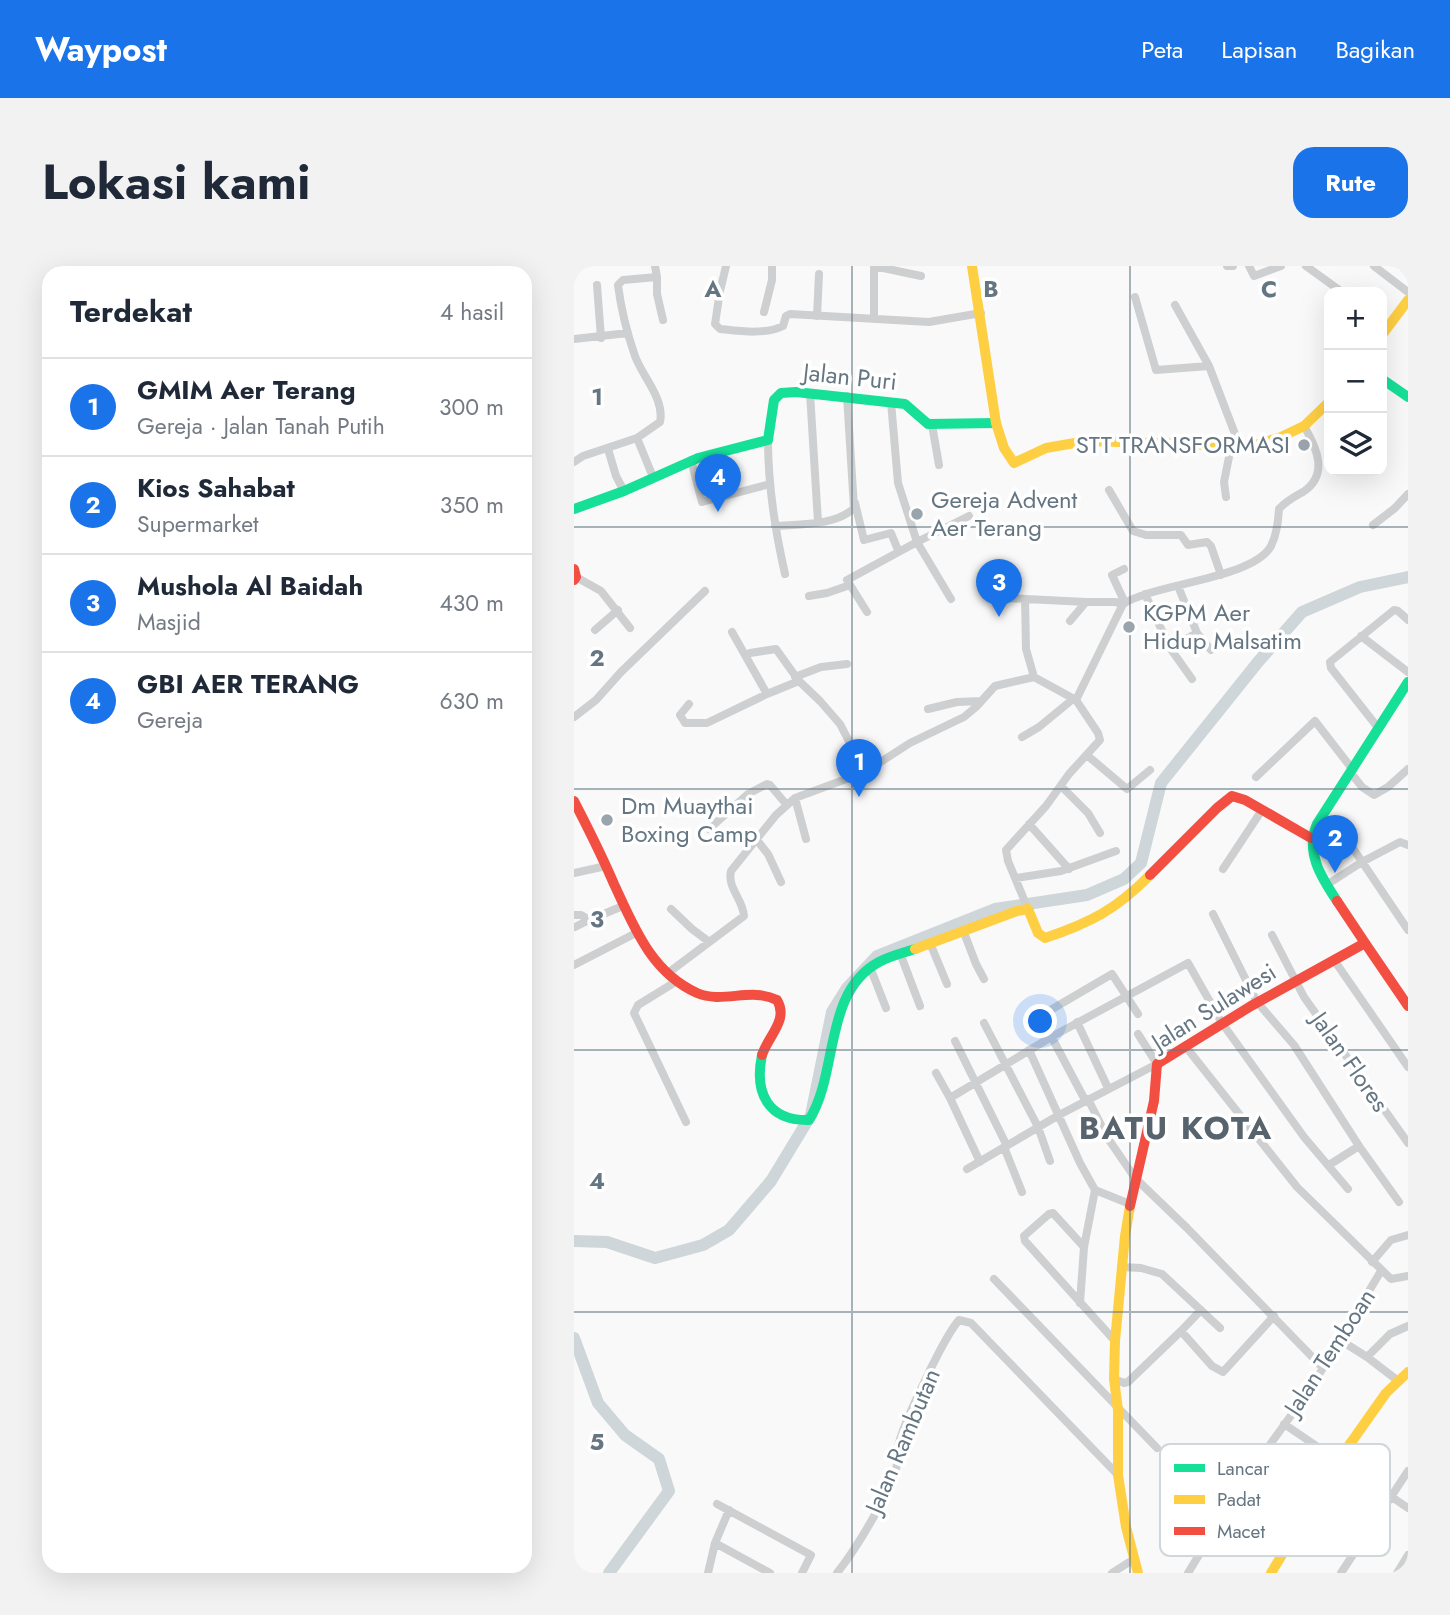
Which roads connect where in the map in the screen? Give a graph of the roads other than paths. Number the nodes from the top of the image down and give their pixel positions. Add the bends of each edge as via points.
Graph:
1 (655, 266) edge
2 (726, 266) edge
3 (772, 266) edge
4 (972, 266) edge
5 (1227, 266) edge
6 (1233, 266) edge
7 (1249, 266) edge
8 (1281, 266) edge
9 (1306, 266) edge
10 (1374, 266) edge
11 (818, 274) dead end
12 (921, 276) dead end
13 (657, 277) junction
14 (597, 285) dead end
15 (1335, 287) edge
16 (1408, 292) edge
17 (1135, 297) dead end
18 (1408, 300) edge
19 (1175, 305) dead end
20 (764, 312) dead end
21 (981, 313) junction
22 (817, 316) junction
23 (874, 318) junction
24 (663, 320) dead end
25 (1387, 324) edge
26 (628, 333) junction
27 (601, 338) junction
28 (574, 340) edge
29 (1209, 366) junction
30 (1387, 382) edge
31 (810, 393) junction
32 (847, 396) junction
33 (1408, 397) edge
34 (891, 402) junction
35 (1324, 407) edge
36 (996, 422) junction
37 (932, 425) junction
38 (1304, 426) junction
39 (637, 438) junction
40 (768, 440) junction
41 (1235, 447) junction
42 (608, 449) junction
43 (691, 460) junction
44 (574, 462) edge
45 (939, 465) dead end
46 (653, 477) junction
47 (770, 484) junction
48 (1109, 490) dead end
49 (624, 491) junction
50 (1408, 494) edge
51 (1226, 497) dead end
52 (855, 503) junction
53 (574, 509) edge
54 (969, 516) dead end
55 (818, 522) junction
56 (1373, 525) dead end
57 (775, 526) junction
58 (917, 541) junction
59 (898, 550) junction
60 (1124, 569) dead end
61 (785, 574) dead end
62 (575, 575) edge
63 (1221, 575) junction
64 (850, 585) junction
65 (1178, 586) junction
66 (705, 591) dead end
67 (1145, 594) junction
68 (808, 596) dead end
69 (1005, 598) dead end
70 (951, 599) dead end
71 (1025, 599) junction
72 (1086, 602) junction
73 (1124, 604) junction
74 (618, 610) junction
75 (867, 612) dead end
76 (1408, 620) edge
77 (1070, 621) dead end
78 (630, 628) dead end
79 (595, 631) dead end
80 (732, 632) dead end
81 (1197, 633) junction
82 (1361, 636) junction
83 (781, 643) dead end
84 (1170, 648) junction
85 (1211, 650) dead end
86 (750, 653) dead end
87 (785, 664) junction
88 (847, 664) dead end
89 (1408, 672) edge
90 (1034, 677) junction
91 (797, 679) junction
92 (1192, 680) dead end
93 (1408, 682) edge
94 (767, 694) junction
95 (1074, 699) junction
96 (981, 701) junction
97 (689, 704) dead end
98 (928, 709) dead end
99 (574, 717) edge
100 (1379, 729) junction
101 (1022, 737) dead end
102 (1088, 756) junction
103 (1408, 769) edge
104 (1150, 770) dead end
105 (1352, 771) junction
106 (864, 772) junction
107 (1256, 777) dead end
108 (1061, 786) junction
109 (795, 798) junction
110 (574, 801) edge
111 (786, 804) junction
112 (1262, 810) junction
113 (1029, 824) junction
114 (709, 829) dead end
115 (1100, 833) dead end
116 (1311, 838) junction
117 (756, 839) junction
118 (806, 839) dead end
119 (1350, 844) dead end
120 (1408, 845) edge
121 (1116, 851) dead end
122 (1362, 862) junction
123 (606, 866) junction
124 (1069, 869) junction
125 (1223, 869) dead end
126 (574, 873) edge
127 (1016, 878) junction
128 (781, 882) dead end
129 (1328, 884) junction
130 (623, 906) junction
131 (1028, 908) junction
132 (671, 909) dead end
133 (1213, 914) dead end
134 (574, 915) edge
135 (589, 920) junction
136 (575, 927) edge
137 (963, 930) junction
138 (1408, 930) edge
139 (636, 933) junction
140 (1272, 935) dead end
141 (708, 941) junction
142 (930, 943) junction
143 (1365, 943) junction
144 (900, 953) junction
145 (1334, 960) junction
146 (574, 965) edge
147 (870, 967) junction
148 (668, 973) junction
149 (984, 979) dead end
150 (677, 981) junction
151 (1294, 981) junction
152 (947, 984) dead end
153 (1127, 996) junction
154 (1257, 1002) junction
155 (920, 1006) dead end
156 (1408, 1006) edge
157 (886, 1009) dead end
158 (1138, 1014) dead end
159 (1077, 1022) junction
160 (984, 1023) dead end
161 (1222, 1023) junction
162 (1138, 1034) dead end
163 (1053, 1036) junction
164 (955, 1041) dead end
165 (1186, 1047) junction
166 (1029, 1049) junction
167 (1005, 1063) junction
168 (1157, 1064) junction
169 (1408, 1067) edge
170 (936, 1073) dead end
171 (977, 1081) junction
172 (1108, 1087) junction
173 (950, 1098) junction
174 (1086, 1100) junction
175 (1059, 1115) junction
176 (686, 1122) dead end
177 (1038, 1127) junction
178 (1408, 1143) edge
179 (1359, 1146) junction
180 (1005, 1147) junction
181 (1050, 1161) dead end
182 (980, 1162) junction
183 (1329, 1165) junction
184 (967, 1168) dead end
185 (1135, 1178) junction
186 (1348, 1189) dead end
187 (1095, 1190) junction
188 (1021, 1192) dead end
189 (1399, 1202) dead end
190 (1130, 1204) junction
191 (1408, 1235) edge
192 (1084, 1247) junction
193 (1371, 1262) junction
194 (1121, 1267) junction
195 (1381, 1271) junction
196 (1408, 1276) edge
197 (994, 1279) dead end
198 (1080, 1303) junction
199 (1202, 1310) junction
200 (1274, 1317) junction
201 (1408, 1326) edge
202 (1220, 1328) dead end
203 (1181, 1331) junction
204 (1115, 1340) junction
205 (1340, 1340) junction
206 (1367, 1357) junction
207 (1322, 1367) junction
208 (1408, 1372) edge
209 (1114, 1379) junction
210 (1396, 1380) junction
211 (1118, 1410) junction
212 (1284, 1424) junction
213 (1270, 1444) edge
214 (1311, 1444) edge
215 (1349, 1444) edge
216 (1157, 1448) dead end
217 (1408, 1471) edge
218 (1118, 1475) junction
219 (1391, 1497) joint
220 (717, 1504) dead end
221 (1408, 1508) edge
222 (729, 1510) junction
223 (715, 1543) junction
224 (1408, 1555) edge
225 (1198, 1556) edge
226 (1280, 1556) edge
227 (1352, 1556) edge
228 (1134, 1559) junction
229 (708, 1573) edge
230 (770, 1573) edge
231 (802, 1573) edge
232 (837, 1573) edge
233 (1112, 1573) edge
234 (1138, 1573) edge
235 (1188, 1573) edge
236 (1272, 1573) edge
237 (1341, 1573) edge
238 (1397, 1573) edge

1 - 13 street
2 - 22 street via 717,305 718,328 777,329 788,314
3 - 20 street
4 - 21 street
5 - 6 street
7 - 8 street via 1254,276
9 - 15 street
10 - 16 street
11 - 22 street
12 - 23 street via 874,266
13 - 24 street
13 - 26 street via 619,282
14 - 27 street
17 - 29 street via 1156,370
18 - 25 street
19 - 29 street
21 - 23 street via 939,321
21 - 36 street
22 - 23 street
26 - 27 street
26 - 39 street via 662,418
27 - 28 street
29 - 41 street
30 - 33 street
31 - 32 street, Jalan Puri
31 - 40 street, Jalan Puri via 778,395
31 - 55 street
32 - 34 street, Jalan Puri
32 - 52 street
34 - 37 street, Jalan Puri via 905,404
34 - 58 street via 898,483
35 - 38 street
36 - 37 street
36 - 41 street via 1014,463 1046,448 1086,441
37 - 45 street
38 - 41 street via 1272,440
38 - 63 street via 1315,445 1317,477 1279,509 1270,548
39 - 42 street
39 - 46 street
40 - 43 street
40 - 47 street
41 - 51 street via 1224,482
42 - 44 street
42 - 49 street
43 - 46 street
43 - 47 street via 702,502
46 - 49 street
47 - 57 street
48 - 63 street via 1133,531 1181,535 1188,545 1207,542
49 - 53 street
50 - 56 street
52 - 55 street via 846,514
52 - 59 street via 864,540 891,533
54 - 58 street
55 - 57 street
57 - 61 street
58 - 59 street
58 - 70 street
59 - 64 street via 849,577
60 - 73 street via 1112,575
62 - 74 street via 601,591
63 - 65 street
64 - 68 street
64 - 75 street
65 - 67 street
65 - 81 street
66 - 99 street
67 - 73 street
67 - 84 street
69 - 71 street
71 - 72 street
71 - 90 street via 1026,649
72 - 73 street
72 - 77 street
73 - 95 street
74 - 78 street
74 - 79 street
76 - 82 street via 1394,610
80 - 94 street
81 - 84 street
81 - 85 street
82 - 89 street
82 - 100 street via 1329,665
83 - 87 street
84 - 92 street
86 - 87 street via 776,649
87 - 91 street
88 - 91 street via 821,667
90 - 95 street
90 - 96 street via 995,686
91 - 94 street
91 - 106 street via 840,724
93 - 100 street
94 - 97 street via 707,723 685,723 680,715
95 - 101 street
95 - 102 street via 1100,738
96 - 98 street
96 - 106 street via 964,718 910,743
100 - 105 street
102 - 104 street via 1127,789
102 - 108 street
103 - 105 street via 1374,795
105 - 107 street via 1315,721
105 - 116 street
106 - 109 street
108 - 113 street
108 - 115 street via 1088,813
109 - 111 street
109 - 118 street
110 - 123 street
111 - 114 street via 767,784 748,794
111 - 117 street
112 - 116 street
112 - 125 street
112 - 131 street via 1238,796 1229,797 1141,887 1086,924 1043,937
113 - 124 street
113 - 127 street via 1006,850
116 - 129 street via 1314,860
117 - 128 street
117 - 141 street via 729,876 744,916
119 - 122 street
120 - 122 street via 1400,842
121 - 124 street
122 - 129 street
122 - 138 street
123 - 126 street
123 - 130 street
124 - 127 street
127 - 131 street
129 - 143 street
130 - 135 street
130 - 139 street
131 - 137 street
132 - 141 street
133 - 154 street
134 - 135 street
135 - 136 street
137 - 142 street
137 - 149 street
139 - 146 street
139 - 148 street
140 - 151 street, Jalan Flores
141 - 148 street
142 - 144 street
142 - 152 street
143 - 145 street, Jalan Sulawesi
143 - 156 street
144 - 147 street
144 - 155 street
145 - 151 street, Jalan Sulawesi
145 - 169 street
147 - 150 street via 844,1003 820,1097 809,1120 783,1116 769,1104 760,1084 764,1047 781,1020 780,1006 769,995 709,997
147 - 157 street
148 - 150 street
150 - 176 street via 638,1005 634,1013
151 - 154 street, Jalan Sulawesi
151 - 178 street, Jalan Flores
153 - 158 street
153 - 159 street
153 - 161 street via 1188,963
153 - 163 street via 1110,975 1042,1015
154 - 161 street, Jalan Sulawesi
154 - 179 street via 1293,1045
159 - 163 street
159 - 172 street
160 - 167 street
161 - 165 street, Jalan Sulawesi
161 - 183 street
162 - 168 street
163 - 166 street
163 - 174 street
164 - 171 street
165 - 168 street, Jalan Sulawesi
165 - 193 street via 1297,1187
166 - 167 street
166 - 175 street
167 - 171 street
167 - 177 street
168 - 172 street
168 - 185 street, Jalan Sulawesi via 1154,1101
170 - 173 street
171 - 173 street
171 - 180 street
172 - 174 street
173 - 182 street
174 - 175 street
174 - 185 street
175 - 177 street
175 - 187 street
177 - 180 street
177 - 181 street
179 - 183 street
179 - 189 street
180 - 182 street
180 - 188 street
182 - 184 street
183 - 186 street
185 - 190 street, Jalan Sulawesi
185 - 200 street
187 - 190 street
187 - 192 street
190 - 194 street, Jalan Sulawesi
191 - 193 street via 1391,1240
192 - 198 street
192 - 198 street via 1053,1213 1024,1236
193 - 195 street
194 - 199 street via 1158,1271
194 - 204 street, Jalan Sulawesi
195 - 196 street via 1391,1279
195 - 205 street, Jalan Temboan
197 - 211 street
198 - 204 street
199 - 202 street
199 - 203 street
200 - 203 street via 1222,1373
200 - 207 street
201 - 206 street via 1390,1334
203 - 209 street via 1128,1382
204 - 209 street, Jalan Sulawesi
205 - 206 street
205 - 207 street, Jalan Temboan
206 - 210 street
207 - 212 street, Jalan Temboan
208 - 210 street
209 - 211 street, Jalan Sulawesi
210 - 215 street
211 - 216 street
211 - 218 street, Jalan Sulawesi
212 - 213 street, Jalan Temboan
212 - 214 street
217 - 219 street
218 - 228 street, Jalan Sulawesi
218 - 232 street, Jalan Rambutan via 971,1323 960,1320 911,1411 891,1481
219 - 221 street
220 - 222 street
222 - 223 street
222 - 231 street via 811,1555
223 - 229 street
223 - 230 street
224 - 238 street
225 - 235 street, Jalan Temboan
226 - 236 street
227 - 237 street
228 - 233 street
228 - 234 street, Jalan Sulawesi

